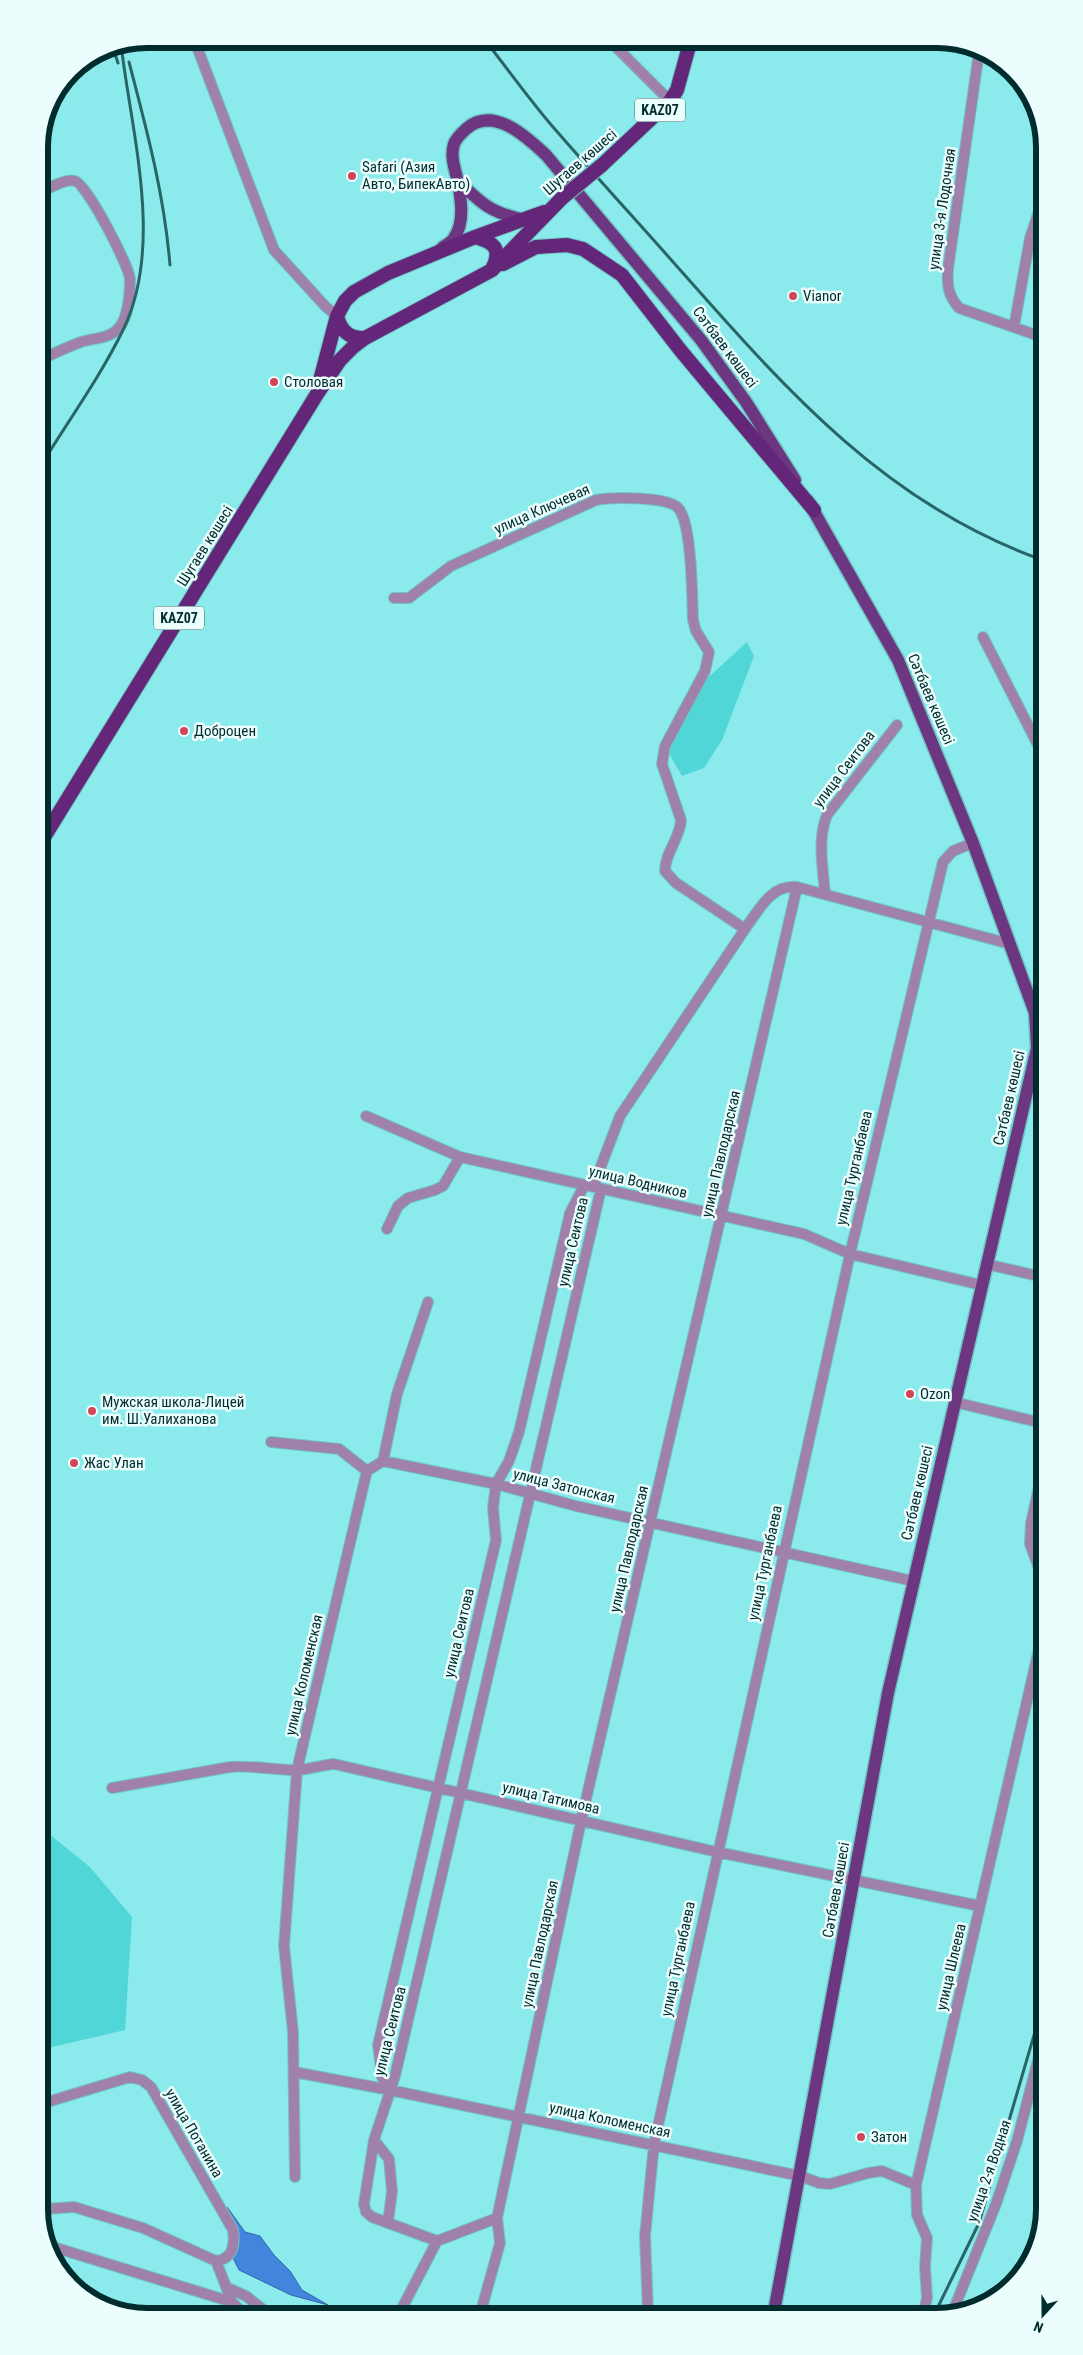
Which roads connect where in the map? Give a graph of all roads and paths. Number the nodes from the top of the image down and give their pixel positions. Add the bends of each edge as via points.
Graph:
1 (197, 48) edge
2 (617, 48) edge
3 (689, 48) edge
4 (978, 57) edge
5 (670, 101) junction
6 (458, 181) junction
7 (48, 190) edge
8 (549, 210) junction
9 (525, 220) junction
10 (1036, 220) edge
11 (475, 237) junction
12 (437, 253) junction
13 (492, 270) junction
14 (337, 316) junction
15 (1014, 327) junction
16 (1036, 335) edge
17 (365, 338) junction
18 (48, 356) edge
19 (317, 394) junction
20 (814, 510) junction
21 (394, 598) dead end
22 (984, 637) dead end
23 (897, 725) dead end
24 (1036, 741) edge
25 (48, 831) edge
26 (973, 843) junction
27 (797, 887) junction
28 (824, 894) junction
29 (928, 921) junction
30 (745, 929) junction
31 (1010, 944) junction
32 (1036, 1007) edge
33 (1036, 1052) edge
34 (366, 1116) dead end
35 (460, 1157) junction
36 (593, 1187) junction
37 (722, 1217) junction
38 (387, 1229) dead end
39 (850, 1254) junction
40 (986, 1264) junction
41 (1036, 1276) edge
42 (981, 1285) junction
43 (428, 1302) dead end
44 (954, 1402) junction
45 (1036, 1422) edge
46 (271, 1442) dead end
47 (382, 1461) junction
48 (367, 1471) junction
49 (496, 1484) junction
50 (530, 1493) junction
51 (1036, 1500) edge
52 (651, 1523) junction
53 (783, 1552) junction
54 (1036, 1562) edge
55 (914, 1581) junction
56 (1036, 1662) edge
57 (298, 1770) junction
58 (112, 1788) dead end
59 (438, 1788) junction
60 (462, 1793) junction
61 (581, 1821) junction
62 (717, 1852) junction
63 (854, 1882) junction
64 (980, 1906) junction
65 (1036, 2068) edge
66 (294, 2072) junction
67 (390, 2090) junction
68 (48, 2102) edge
69 (518, 2117) junction
70 (374, 2140) junction
71 (654, 2144) junction
72 (800, 2176) junction
73 (295, 2177) dead end
74 (916, 2186) junction
75 (48, 2209) edge
76 (497, 2218) junction
77 (388, 2223) junction
78 (437, 2241) junction
79 (55, 2248) edge
80 (216, 2261) junction
81 (228, 2288) junction
82 (232, 2302) junction
83 (483, 2304) dead end
84 (955, 2306) edge
85 (237, 2307) edge
86 (260, 2307) edge
87 (402, 2307) edge
88 (648, 2308) edge
89 (775, 2308) edge
90 (924, 2308) edge

1 - 14 street via 274,250
2 - 5 street
3 - 5 highway, Шугаев көшесі / KAZ07 via 677,90
4 - 15 street, улица 3-я Лодочная via 947,284 950,297 959,308
5 - 8 highway, Шугаев көшесі / KAZ07, bridge
6 - 9 main road via 477,200 500,215
6 - 12 main road, Сәтбаев көшесі via 461,218 454,239
6 - 20 main road, Сәтбаев көшесі via 453,158 454,143 470,126 488,121 504,123 533,142 702,340 746,402
7 - 18 street via 74,180 81,185 92,198 130,278 128,302 119,328 110,335 83,341
8 - 9 highway, Шугаев көшесі
8 - 13 highway, Шугаев көшесі / KAZ07
9 - 11 highway, KAZ07
10 - 15 street
11 - 12 highway, Шугаев көшесі / KAZ07
11 - 13 highway via 489,241 495,248 498,258
12 - 14 highway, Шугаев көшесі / KAZ07 via 388,273 354,292
13 - 17 highway, Шугаев көшесі / KAZ07
13 - 20 highway via 536,248 567,245 583,249 622,275
14 - 17 highway via 339,327 344,332 354,338
14 - 19 highway, Шугаев көшесі / KAZ07
15 - 16 street, улица 3-я Лодочная
17 - 19 highway, Шугаев көшесі / KAZ07 via 340,360
19 - 25 highway, Шугаев көшесі / KAZ07
20 - 26 main road, Сәтбаев көшесі via 898,660
21 - 30 street, улица Ключевая via 409,598 451,566 596,500 612,497 670,502 679,508 686,524 693,620 709,652 705,671 662,755 662,764 681,820 665,861 665,871 676,883
22 - 24 street
23 - 28 street, улица Сеитова via 827,815 822,827
26 - 29 street, улица Турганбаева via 953,851 943,862
26 - 31 main road, Сәтбаев көшесі
27 - 28 street, улица Сеитова
27 - 30 street, улица Сеитова via 787,886 775,891
27 - 37 street, улица Павлодарская
28 - 29 street, улица Сеитова
29 - 31 street, улица Сеитова
29 - 39 street, улица Турганбаева
30 - 36 street, улица Сеитова via 620,1116
31 - 32 main road, Сәтбаев көшесі
33 - 40 main road, Сәтбаев көшесі
34 - 35 street, улица Водников
35 - 36 street, улица Водников
35 - 38 street via 443,1186 408,1198 398,1206
36 - 37 street, улица Водников
36 - 49 street, улица Сеитова via 570,1213 519,1432
36 - 50 street, улица Сеитова
37 - 39 street, улица Водников via 804,1234
37 - 52 street, улица Павлодарская
39 - 42 street, улица Водников
39 - 53 street, улица Турганбаева
40 - 41 street
40 - 42 main road, Сәтбаев көшесі
42 - 44 main road, Сәтбаев көшесі
43 - 47 street via 397,1394
44 - 45 street
44 - 55 main road, Сәтбаев көшесі
46 - 48 street via 339,1449
47 - 48 street
47 - 49 street, улица Затонская
48 - 57 street, улица Коломенская
49 - 50 street, улица Затонская
49 - 59 street, улица Сеитова via 493,1508 496,1540
50 - 52 street, улица Затонская
50 - 60 street, улица Сеитова
51 - 54 street via 1030,1544
52 - 53 street, улица Затонская
52 - 61 street, улица Павлодарская
53 - 55 street, улица Затонская
53 - 62 street, улица Турганбаева
55 - 63 main road, Сәтбаев көшесі via 888,1693
56 - 64 street, улица Шлеева
57 - 58 street, улица Татимова via 230,1767
57 - 59 street, улица Татимова via 334,1764
57 - 66 street, улица Коломенская via 284,1946
59 - 60 street, улица Татимова
59 - 67 street, улица Сеитова via 378,2044 382,2077
60 - 61 street, улица Татимова
60 - 67 street, улица Сеитова
61 - 62 street, улица Татимова
61 - 69 street, улица Павлодарская
62 - 63 street, улица Татимова
62 - 71 street, улица Турганбаева
63 - 64 street, улица Татимова
63 - 72 main road, Сәтбаев көшесі
64 - 74 street, улица Шлеева
65 - 84 street, улица 2-я Водная via 996,2204
66 - 67 street, улица Коломенская
66 - 73 street, улица Коломенская
67 - 69 street, улица Коломенская
67 - 70 street, улица Сеитова
68 - 80 street, улица Потанина via 130,2077 151,2087 233,2230 230,2255
69 - 71 street, улица Коломенская
69 - 76 street, улица Павлодарская
70 - 77 street via 389,2160 392,2191
70 - 77 street, улица Сеитова via 364,2204 372,2217
71 - 72 street, улица Коломенская
71 - 88 street, улица Турганбаева via 644,2236
72 - 74 street, улица Коломенская via 830,2184 882,2171
72 - 89 main road, Сәтбаев көшесі
74 - 90 street, улица Шлеева via 917,2215 927,2238
75 - 80 street via 74,2207 143,2228
76 - 78 street
76 - 83 street, улица Павлодарская via 500,2243
77 - 78 street, улица Сеитова
78 - 87 street
79 - 82 street
80 - 81 street
81 - 82 street
81 - 86 street
82 - 85 street

